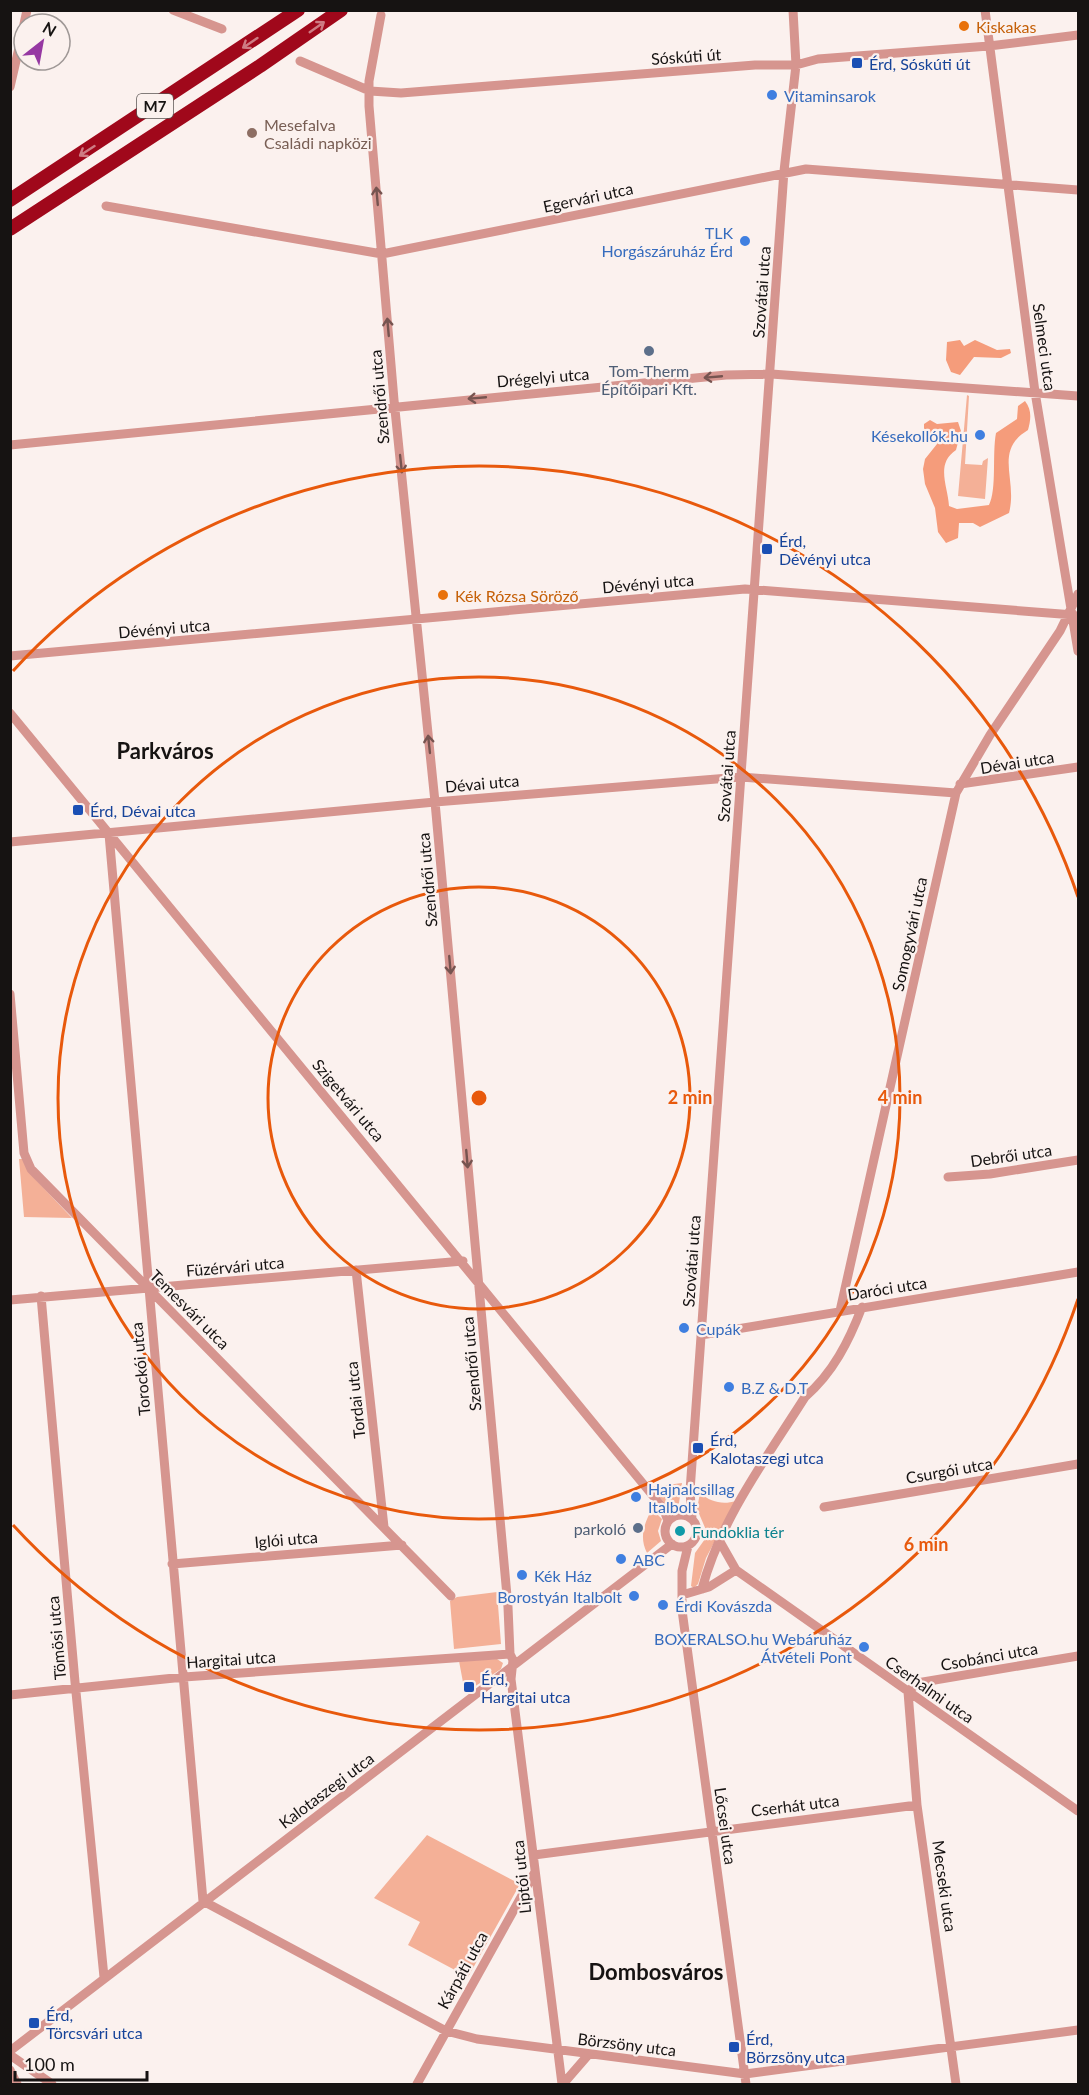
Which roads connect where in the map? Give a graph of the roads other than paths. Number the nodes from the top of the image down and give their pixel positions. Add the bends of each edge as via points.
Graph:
1 (173, 10) edge
2 (298, 10) edge
3 (340, 10) edge
4 (793, 10) edge
5 (985, 10) edge
6 (381, 15) dead end
7 (222, 29) dead end
8 (1078, 35) edge
9 (989, 46) junction
10 (300, 61) dead end
11 (796, 65) junction
12 (13, 72) edge
13 (10, 87) edge
14 (370, 91) junction
15 (784, 171) junction
16 (1008, 186) junction
17 (1078, 190) edge
18 (10, 200) edge
19 (106, 206) dead end
20 (10, 229) edge
21 (382, 254) junction
22 (771, 374) junction
23 (1035, 392) junction
24 (1078, 396) edge
25 (395, 406) junction
26 (10, 445) edge
27 (755, 590) junction
28 (1078, 594) edge
29 (1071, 612) junction
30 (416, 616) junction
31 (1078, 651) edge
32 (10, 656) edge
33 (10, 713) edge
34 (1078, 767) edge
35 (741, 777) junction
36 (960, 784) junction
37 (956, 793) junction
38 (435, 802) junction
39 (109, 834) junction
40 (10, 842) edge
41 (10, 994) edge
42 (1078, 1160) edge
43 (948, 1177) dead end
44 (463, 1261) junction
45 (356, 1270) junction
46 (1078, 1272) edge
47 (478, 1279) junction
48 (148, 1288) junction
49 (41, 1296) junction
50 (10, 1299) edge
51 (861, 1307) junction
52 (840, 1311) junction
53 (701, 1335) junction
54 (1078, 1464) edge
55 (690, 1491) junction
56 (824, 1507) dead end
57 (663, 1508) junction
58 (678, 1515) junction
59 (692, 1520) junction
60 (668, 1521) junction
61 (384, 1527) junction
62 (719, 1540) junction
63 (672, 1544) junction
64 (402, 1545) junction
65 (688, 1546) junction
66 (172, 1564) junction
67 (736, 1570) junction
68 (682, 1571) junction
69 (702, 1589) junction
70 (682, 1595) junction
71 (451, 1596) dead end
72 (510, 1653) junction
73 (1078, 1656) edge
74 (513, 1667) junction
75 (184, 1677) junction
76 (75, 1690) junction
77 (908, 1692) junction
78 (10, 1695) edge
79 (917, 1805) junction
80 (1078, 1812) edge
81 (711, 1831) junction
82 (534, 1855) junction
83 (535, 1872) junction
84 (203, 1901) junction
85 (104, 1977) junction
86 (1078, 2030) edge
87 (446, 2031) junction
88 (952, 2048) junction
89 (556, 2050) junction
90 (10, 2053) edge
91 (589, 2054) junction
92 (10, 2070) edge
93 (745, 2074) junction
94 (17, 2085) edge
95 (52, 2085) edge
96 (417, 2085) edge
97 (562, 2085) edge
98 (746, 2085) edge
99 (956, 2085) edge

1 - 7 street
2 -> 18 highway, M7
20 -> 3 highway, M7 via 251,73
4 - 11 street, Szovátai utca
5 - 9 street, Selmeci utca
6 - 14 street, Szendrői utca
8 - 9 street, Sóskúti út
9 - 11 street, Sóskúti út via 818,59
9 - 16 street, Selmeci utca
10 - 14 street, Sóskúti út
11 - 14 street, Sóskúti út via 401,93
11 - 15 street, Szovátai utca
12 - 13 street
21 -> 14 street, Szendrői utca
15 - 16 street, Egervári utca via 806,169
15 - 21 street, Egervári utca
15 - 22 street, Szovátai utca
16 - 17 street, Egervári utca
16 - 23 street, Selmeci utca
19 - 21 street, Egervári utca
25 -> 21 street, Szendrői utca
22 - 23 street, Drégelyi utca
22 -> 25 street, Drégelyi utca
22 - 27 street, Szovátai utca
23 - 24 street, Drégelyi utca
23 - 29 street, Selmeci utca
25 - 26 street, Drégelyi utca
25 -> 30 street, Szendrői utca
27 - 29 street, Dévényi utca
27 - 30 street, Dévényi utca
27 - 35 street, Szovátai utca
28 - 29 street, Somogyvári utca
29 - 31 street, Selmeci utca
29 - 36 street, Somogyvári utca
30 - 32 street, Dévényi utca
38 -> 30 street, Szendrői utca
33 - 39 street, Szigetvári utca
34 - 36 street, Dévai utca
35 - 37 street, Dévai utca
35 - 38 street, Dévai utca
35 - 53 street, Szovátai utca
36 - 37 street, Somogyvári utca
37 - 52 street, Somogyvári utca
38 - 39 street, Dévai utca
38 -> 47 street, Szendrői utca
39 - 40 street, Dévai utca
39 - 44 street, Szigetvári utca
39 - 48 street, Torockói utca
41 - 48 street, Temesvári utca via 24,1153 28,1162
42 - 43 street, Debrői utca
44 - 45 street, Füzérvári utca
44 - 47 street, Szigetvári utca
45 - 48 street, Füzérvári utca
45 - 61 street, Tordai utca
46 - 51 street, Daróci utca
47 - 57 street, Szigetvári utca
47 - 72 street, Szendrői utca
48 - 49 street, Füzérvári utca
48 - 61 street, Temesvári utca
48 - 66 street, Torockói utca
49 - 50 street, Füzérvári utca
49 - 76 street, Tömösi utca
51 - 52 street, Daróci utca
51 - 62 street via 841,1353 805,1397
52 - 53 street, Daróci utca
53 - 55 street, Szovátai utca
54 - 56 street, Csurgói utca
55 - 58 street
55 - 59 street
57 - 58 street, Szigetvári utca
57 - 60 street, Szigetvári utca
58 - 59 street
58 - 60 street
59 - 65 street via 696,1535
60 - 63 street via 664,1530
61 - 64 street, Temesvári utca
62 - 67 street, Cserhalmi utca
62 - 69 street
63 - 65 street
63 - 68 street, Lőcsei utca
63 - 74 street, Kalotaszegi utca
64 - 66 street, Iglói utca
64 - 71 street, Temesvári utca
65 - 68 street, Lőcsei utca
66 - 75 street, Torockói utca
67 - 69 street
67 - 77 street, Cserhalmi utca
68 - 70 street, Lőcsei utca
69 - 70 street
70 - 81 street, Lőcsei utca
72 - 74 street, Szendrői utca
72 - 75 street, Hargitai utca
73 - 77 street, Csobánci utca via 917,1683
74 - 82 street, Liptói utca via 511,1679
74 - 84 street, Kalotaszegi utca
75 - 76 street, Hargitai utca
75 - 84 street, Torockói utca
76 - 78 street, Hargitai utca
76 - 85 street, Tömösi utca
77 - 79 street, Mecseki utca
77 - 80 street, Cserhalmi utca
79 - 81 street, Cserhát utca
79 - 88 street, Mecseki utca
81 - 82 street, Cserhát utca
81 - 93 street, Lőcsei utca
82 - 83 street, Liptói utca
83 - 87 street, Kárpáti utca
83 - 89 street, Liptói utca
84 - 85 street, Kalotaszegi utca
84 - 87 street, Börzsöny utca
85 - 90 street, Kalotaszegi utca
86 - 88 street, Börzsöny utca
87 - 89 street, Börzsöny utca
87 - 96 street, Kárpáti utca
88 - 93 street, Börzsöny utca
88 - 99 street, Mecseki utca
89 - 91 street, Börzsöny utca
89 - 97 street, Liptói utca
90 - 95 street
91 - 93 street, Börzsöny utca
91 - 97 street
92 - 94 street
93 - 98 street, Lőcsei utca

